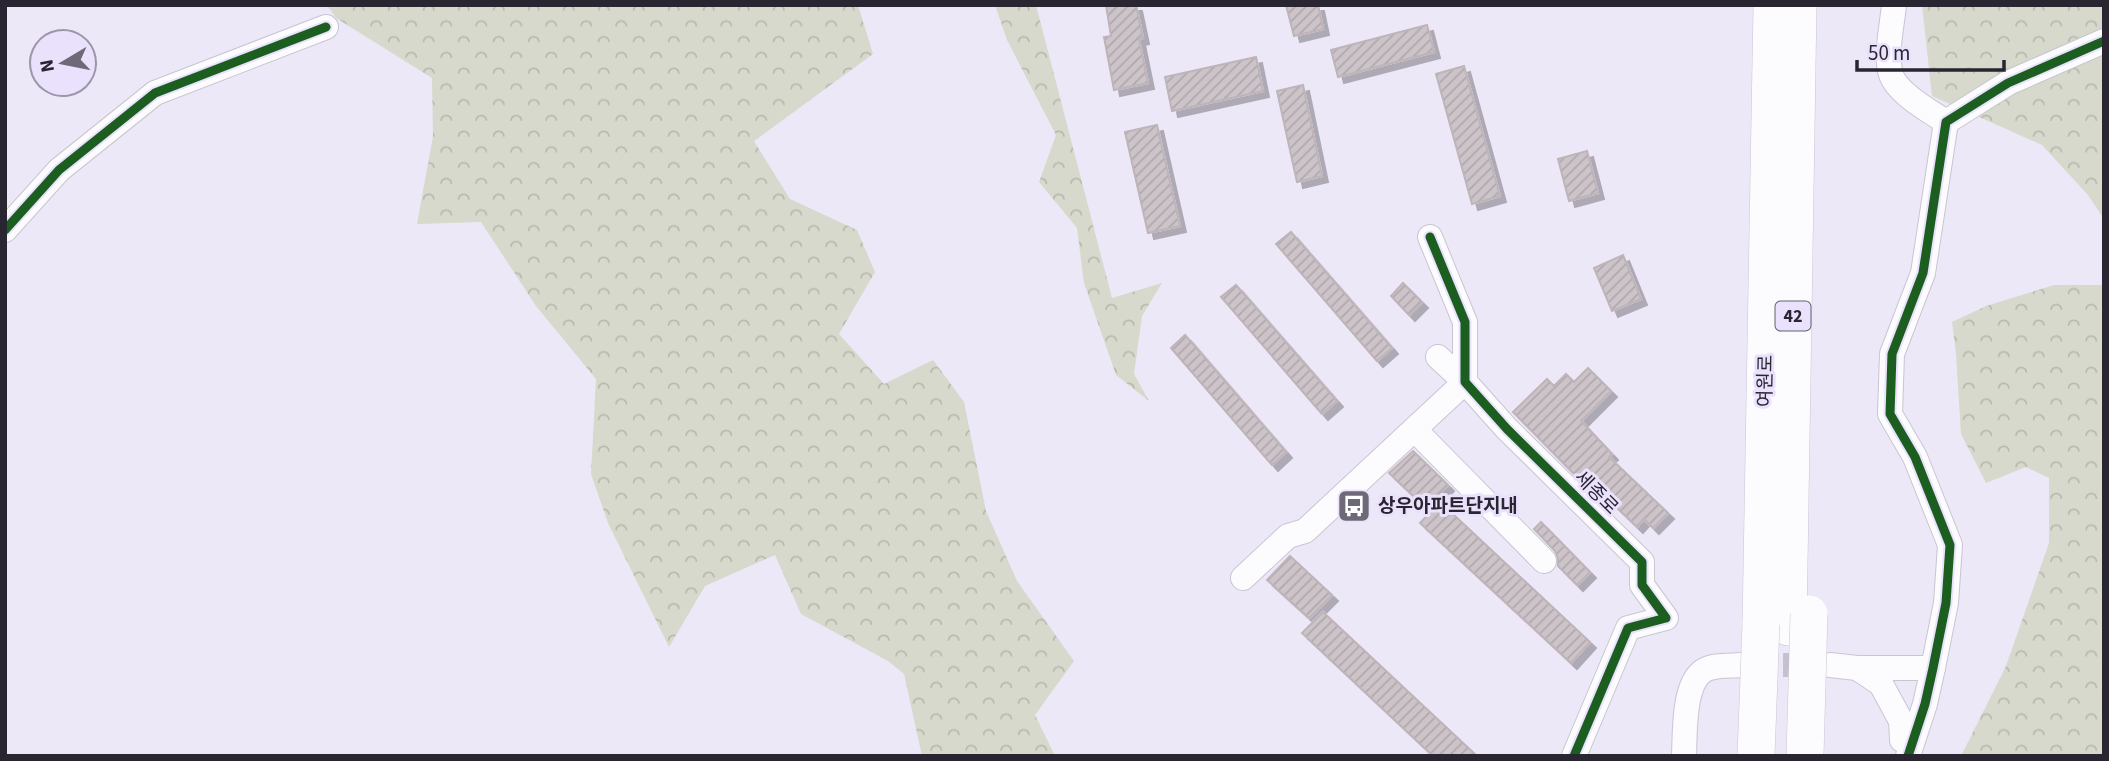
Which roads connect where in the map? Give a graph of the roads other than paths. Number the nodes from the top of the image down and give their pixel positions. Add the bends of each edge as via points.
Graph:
1 (1772, 5) edge
2 (1798, 5) edge
3 (1894, 5) edge
4 (326, 27) dead end
5 (2104, 41) edge
6 (1946, 122) junction
7 (5, 230) edge
8 (1430, 237) dead end
9 (1438, 357) dead end
10 (1465, 382) junction
11 (1415, 430) junction
12 (1544, 561) dead end
13 (1243, 578) dead end
14 (1786, 622) junction
15 (1741, 665) tunnel mouth
16 (1830, 665) tunnel mouth
17 (1857, 668) junction
18 (1933, 668) junction
19 (1900, 751) edge
20 (1574, 756) edge
21 (1684, 756) edge
22 (1756, 756) edge
23 (1784, 756) edge
24 (1805, 756) edge

1 - 14 highway, 여원로 / 42
2 - 14 highway
3 - 6 street via 1890,73 1902,91
4 - 7 street via 155,93 59,170
5 - 6 street via 2008,83
6 - 18 street via 1923,273 1892,354 1890,414 1915,457 1950,545
8 - 10 street via 1465,322
9 - 10 street
10 - 11 street
10 - 20 street, 세종로 via 1642,562 1642,585 1666,618 1628,628
11 - 12 street
11 - 13 street via 1305,531 1288,536
14 - 22 highway, 여원로 / 42, bridge
14 - 23 highway, 여원로 / 42
14 - 24 highway, bridge
15 - 21 street via 1704,670 1691,686
16 - 17 street
17 - 18 street
17 - 19 street via 1881,684 1901,721
18 - 19 street via 1926,704

